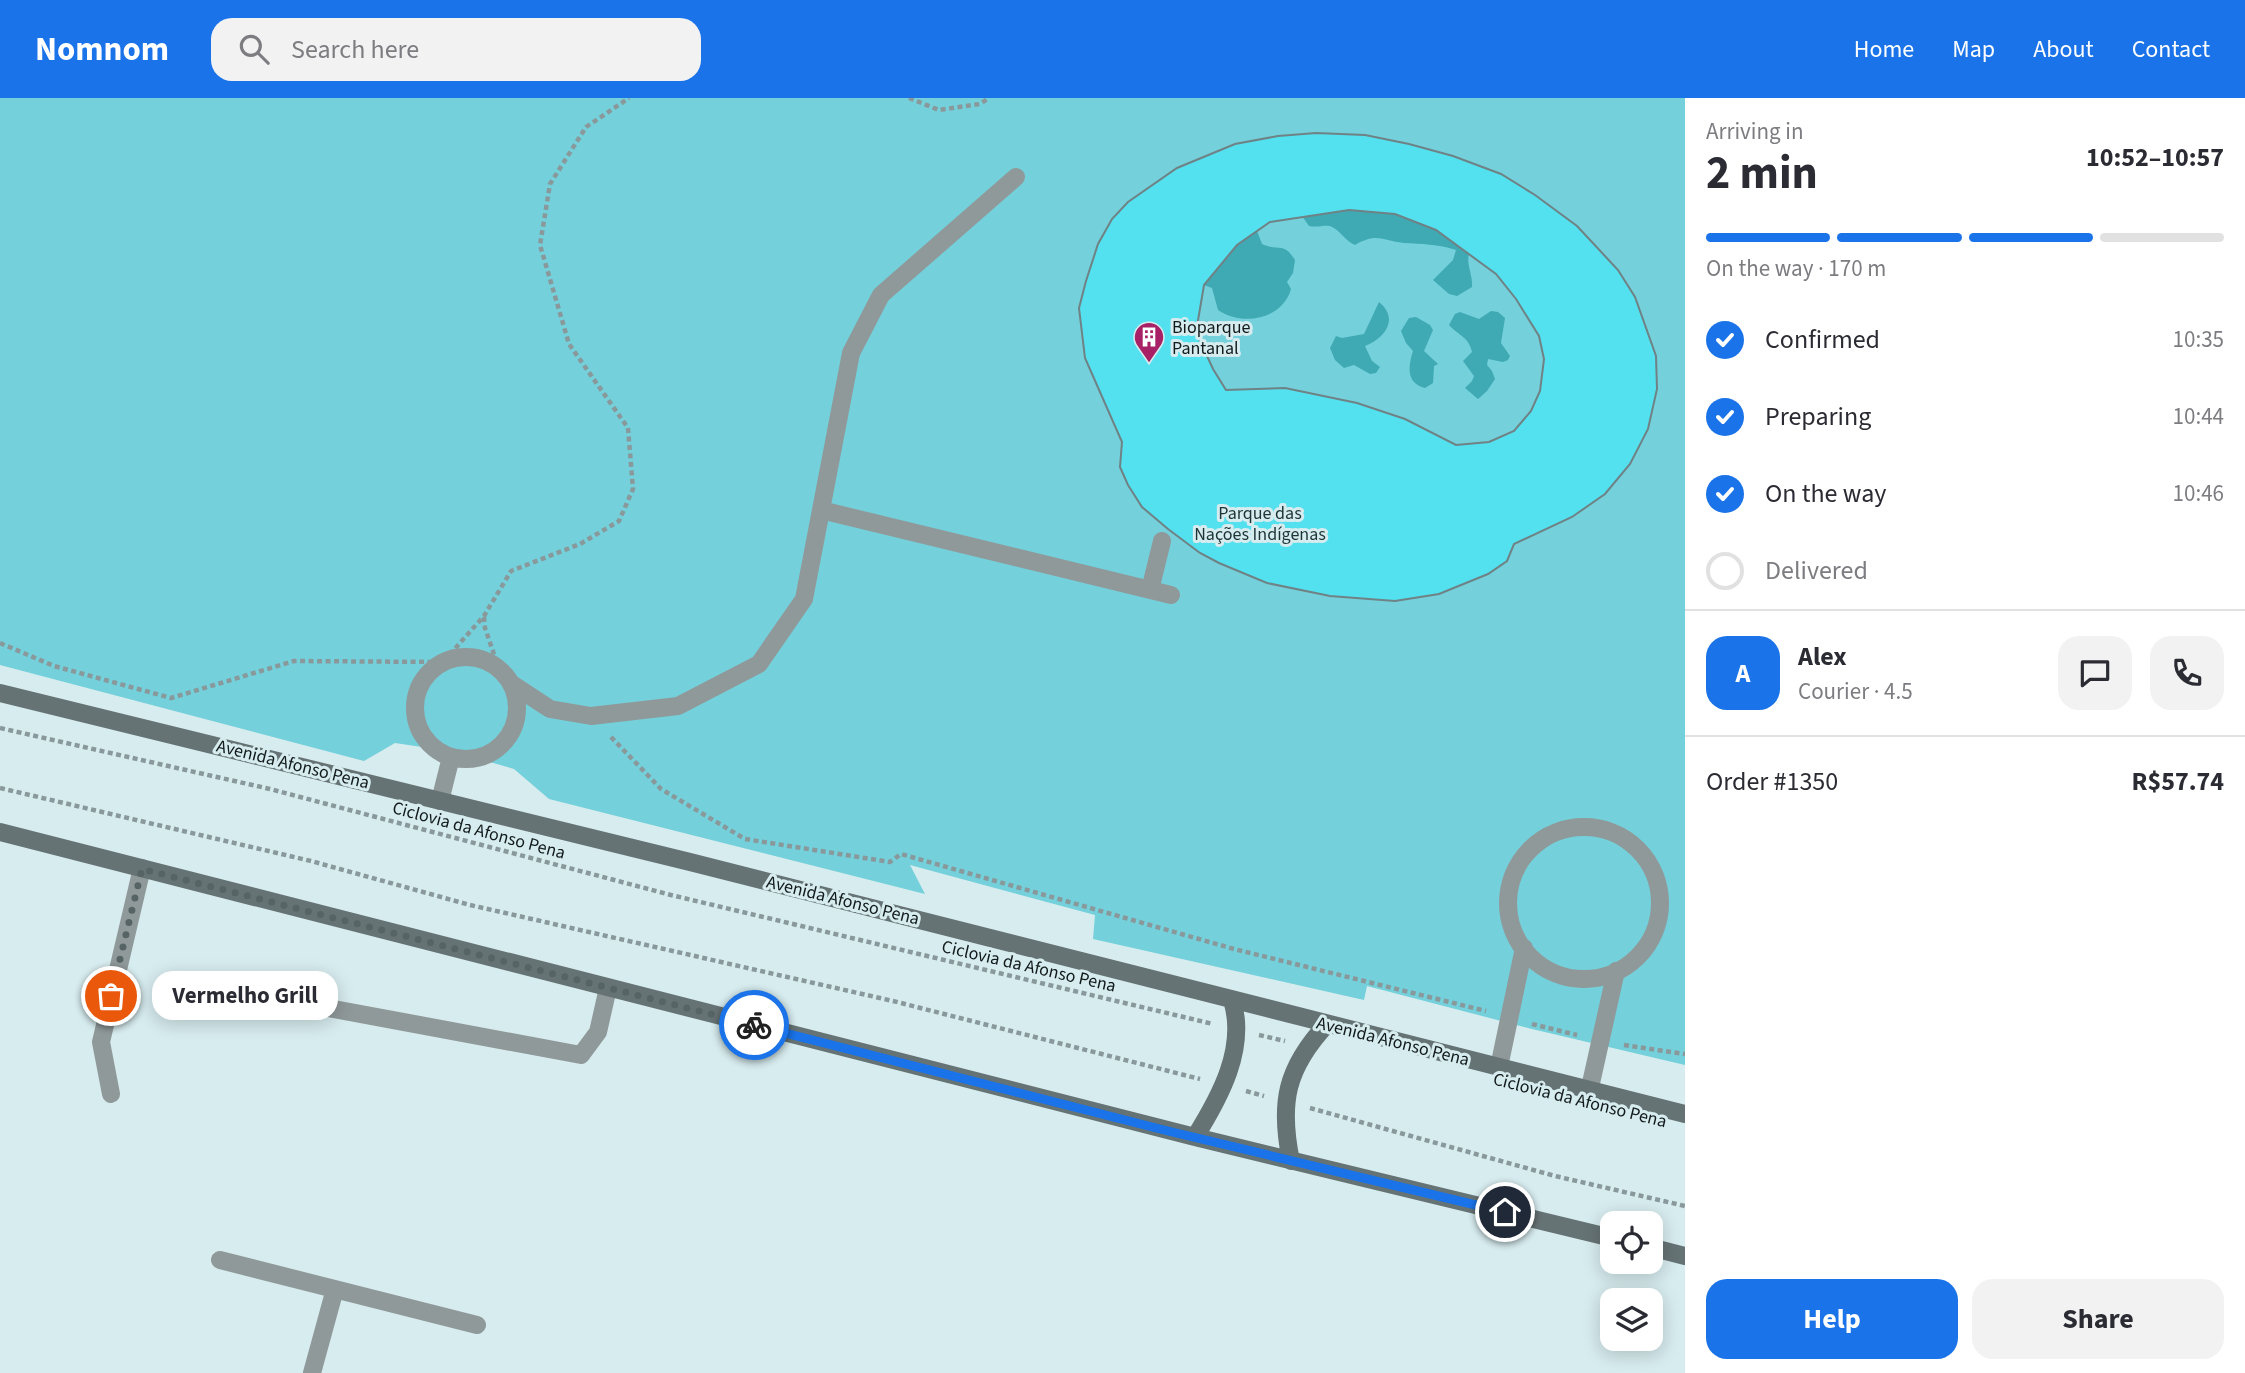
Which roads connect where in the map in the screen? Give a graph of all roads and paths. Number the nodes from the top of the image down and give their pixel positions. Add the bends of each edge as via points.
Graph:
1 (629, 98) edge
2 (909, 98) edge
3 (989, 98) edge
4 (1016, 177) dead end
5 (821, 510) junction
6 (1162, 541) dead end
7 (1150, 590) junction
8 (1171, 595) dead end
9 (484, 616) junction
10 (0, 643) edge
11 (443, 662) junction
12 (499, 669) junction
13 (512, 684) junction
14 (0, 692) edge
15 (591, 716) junction
16 (0, 728) edge
17 (451, 757) junction
18 (0, 788) edge
19 (440, 801) junction
20 (0, 832) edge
21 (142, 869) junction
22 (1524, 948) junction
23 (1616, 971) junction
24 (607, 988) junction
25 (280, 999) dead end
26 (1232, 1000) junction
27 (1511, 1018) junction
28 (1326, 1024) junction
29 (1238, 1030) junction
30 (1601, 1041) junction
31 (1307, 1046) junction
32 (1685, 1054) edge
33 (1500, 1067) junction
34 (1223, 1084) junction
35 (1589, 1092) junction
36 (111, 1094) dead end
37 (1286, 1102) junction
38 (1685, 1114) edge
39 (1195, 1137) junction
40 (1292, 1161) junction
41 (1685, 1206) edge
42 (1600, 1235) edge
43 (1663, 1250) edge
44 (1685, 1256) edge
45 (220, 1260) dead end
46 (335, 1289) junction
47 (477, 1325) dead end
48 (312, 1373) edge

1 - 9 path via 586,127 550,184 540,245 569,344 628,428 633,489 619,521 580,544 511,571
2 - 3 path via 939,110 980,104
4 - 5 street via 881,295 851,353
5 - 7 street
5 - 15 street via 804,599 760,664 678,706
6 - 7 street
7 - 8 street
9 - 11 path
9 - 12 path
10 - 11 path via 54,666 171,698 294,661
11 - 12 street via 462,657 482,659
11 - 17 street via 427,675 417,692 415,712 421,732 433,748
12 - 13 street
13 - 15 street via 550,709
13 - 17 street via 517,703 515,724 506,741 490,754 471,759
14 - 19 main road, Avenida Afonso Pena
15 - 27 path via 661,789 744,839 890,862 901,854 1234,949
16 - 29 path, Ciclovia da Afonso Pena via 270,789 671,895
17 - 19 street
18 - 34 path
19 - 26 main road, Avenida Afonso Pena
20 - 21 main road
21 - 24 main road
21 - 36 street via 101,1042
22 - 23 street via 1539,965 1566,978 1596,979
22 - 23 street via 1508,914 1510,885 1522,858 1544,838 1573,828 1602,829 1630,841 1650,863 1660,892 1659,921 1646,949
22 - 27 street
23 - 30 street
24 - 25 street via 598,1032 581,1055
24 - 39 main road
26 - 28 main road, Avenida Afonso Pena
26 - 29 main road
27 - 30 path
27 - 33 street
28 - 31 main road
28 - 33 main road, Avenida Afonso Pena
29 - 31 path, Ciclovia da Afonso Pena
29 - 34 main road
30 - 32 path
30 - 35 street
31 - 37 main road via 1288,1085
33 - 35 main road, Avenida Afonso Pena
34 - 37 path
34 - 39 main road
35 - 38 main road, Avenida Afonso Pena
37 - 40 main road
37 - 41 path via 1555,1176
39 - 40 main road
40 - 42 main road
43 - 44 main road
45 - 46 street
46 - 47 street
46 - 48 street

